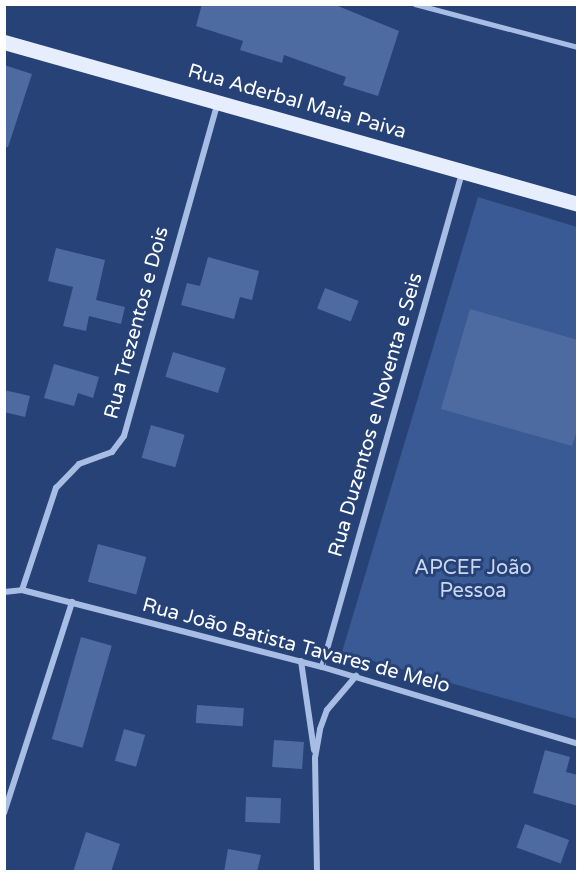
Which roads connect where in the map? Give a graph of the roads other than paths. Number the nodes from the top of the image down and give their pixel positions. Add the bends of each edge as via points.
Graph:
1 (415, 4) edge
2 (4, 42) edge
3 (578, 47) edge
4 (219, 100) junction
5 (462, 172) junction
6 (578, 204) edge
7 (22, 590) junction
8 (4, 592) edge
9 (72, 602) junction
10 (301, 662) junction
11 (322, 667) junction
12 (356, 676) junction
13 (578, 744) edge
14 (315, 758) junction
15 (4, 813) edge
16 (317, 872) edge

1 - 3 lane
2 - 4 main road, Rua Aderbal Maia Paiva
4 - 5 main road, Rua Aderbal Maia Paiva
4 - 7 street, Rua Trezentos e Dois via 124,436 112,452 79,464 56,488
5 - 6 main road, Rua Aderbal Maia Paiva
5 - 11 street, Rua Duzentos e Noventa e Seis
7 - 8 street, Rua João Batista Tavares de Melo
7 - 9 street, Rua João Batista Tavares de Melo
9 - 10 street, Rua João Batista Tavares de Melo
9 - 15 street
10 - 11 street, Rua João Batista Tavares de Melo
10 - 14 street
11 - 12 street, Rua João Batista Tavares de Melo
12 - 13 street, Rua João Batista Tavares de Melo
12 - 14 street via 327,710
14 - 16 street

